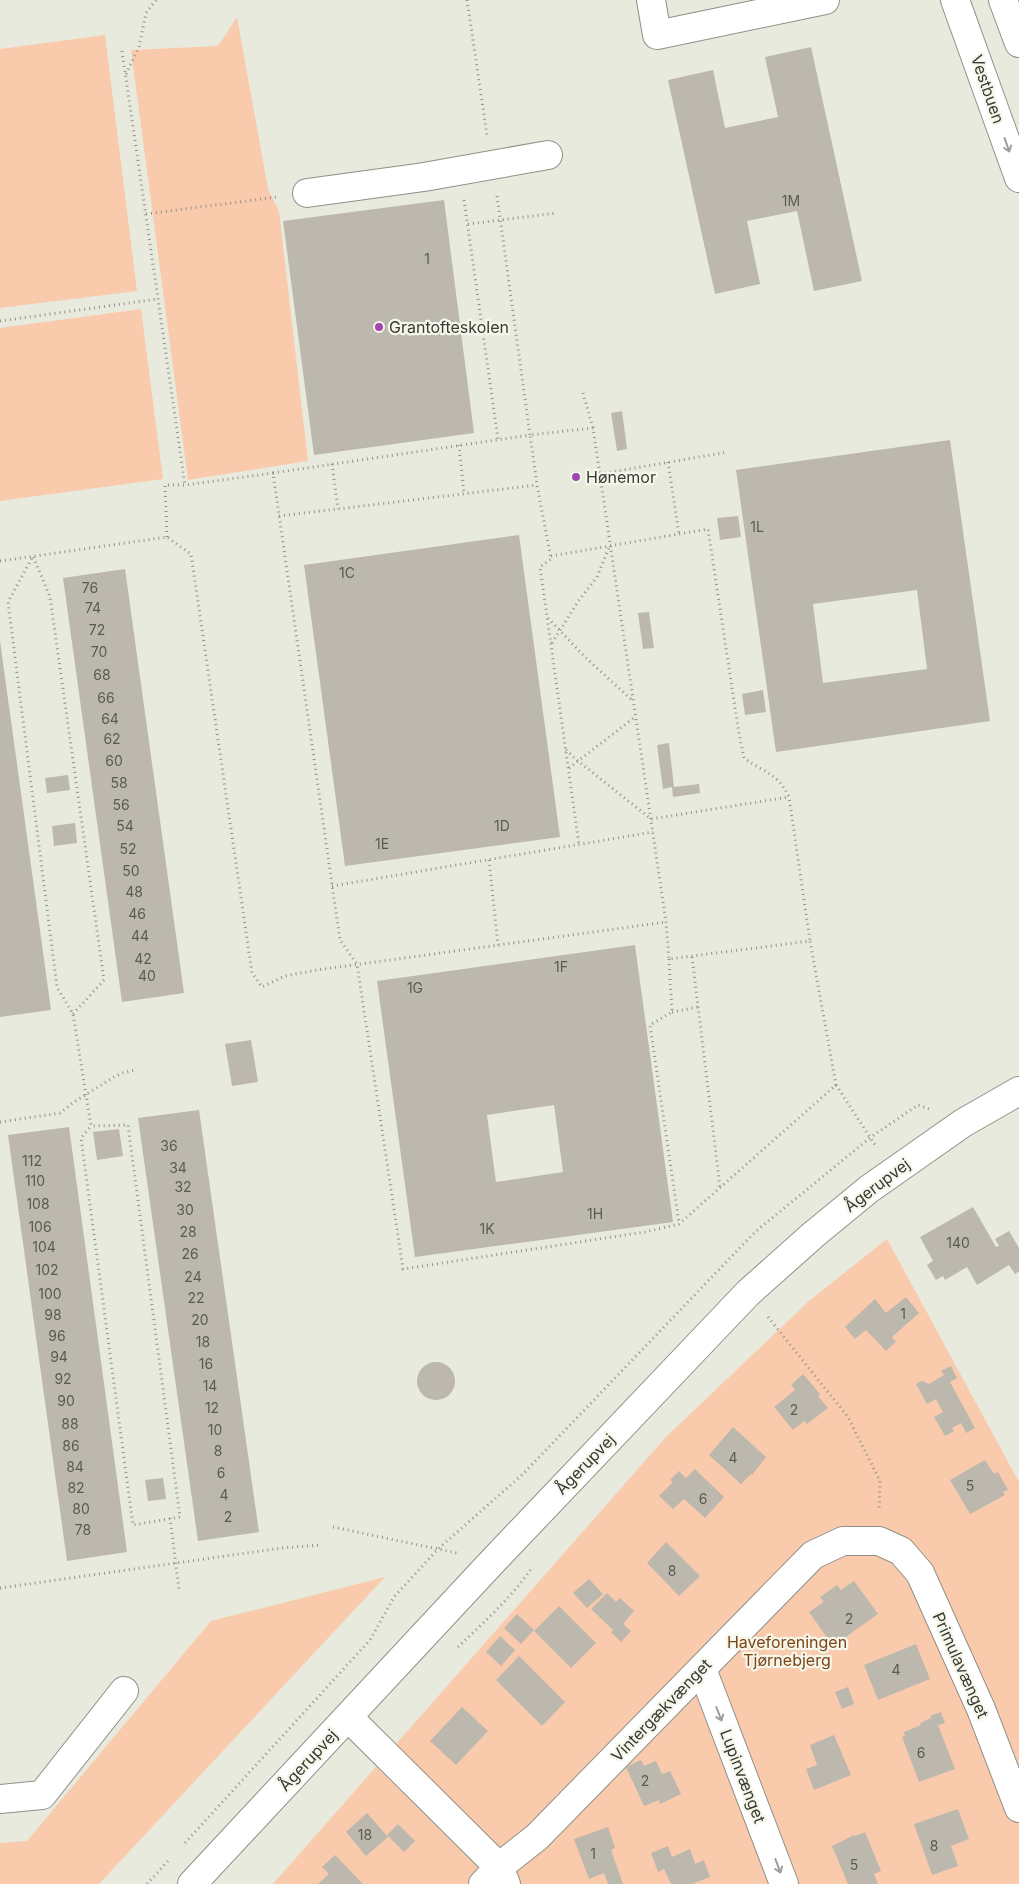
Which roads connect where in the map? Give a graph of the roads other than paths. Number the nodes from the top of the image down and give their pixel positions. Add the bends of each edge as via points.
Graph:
1 (651, 0) edge
2 (825, 0) edge
3 (955, 0) edge
4 (1003, 0) edge
5 (1019, 43) edge
6 (548, 155) dead end
7 (1019, 178) edge
8 (307, 193) road end
9 (1019, 1091) edge
10 (879, 1541) joint
11 (702, 1669) junction
12 (124, 1692) dead end
13 (348, 1718) junction
14 (0, 1799) edge
15 (1019, 1808) edge
16 (496, 1878) edge
17 (192, 1884) edge
18 (784, 1884) edge

1 - 2 street via 657,35
3 -> 7 street, Vestbuen
4 - 5 street
6 - 8 street
9 - 13 street, Ågerupvej via 966,1122 869,1189 748,1293
10 - 11 street, Vintergækvænget via 843,1541 813,1555
10 - 15 street, Primulavænget via 901,1551 920,1573 981,1709
11 - 16 street, Vintergækvænget
11 -> 18 street, Lupinvænget
12 - 14 street via 42,1795
13 - 16 street, Vintergækvænget
13 - 17 street, Ågerupvej

